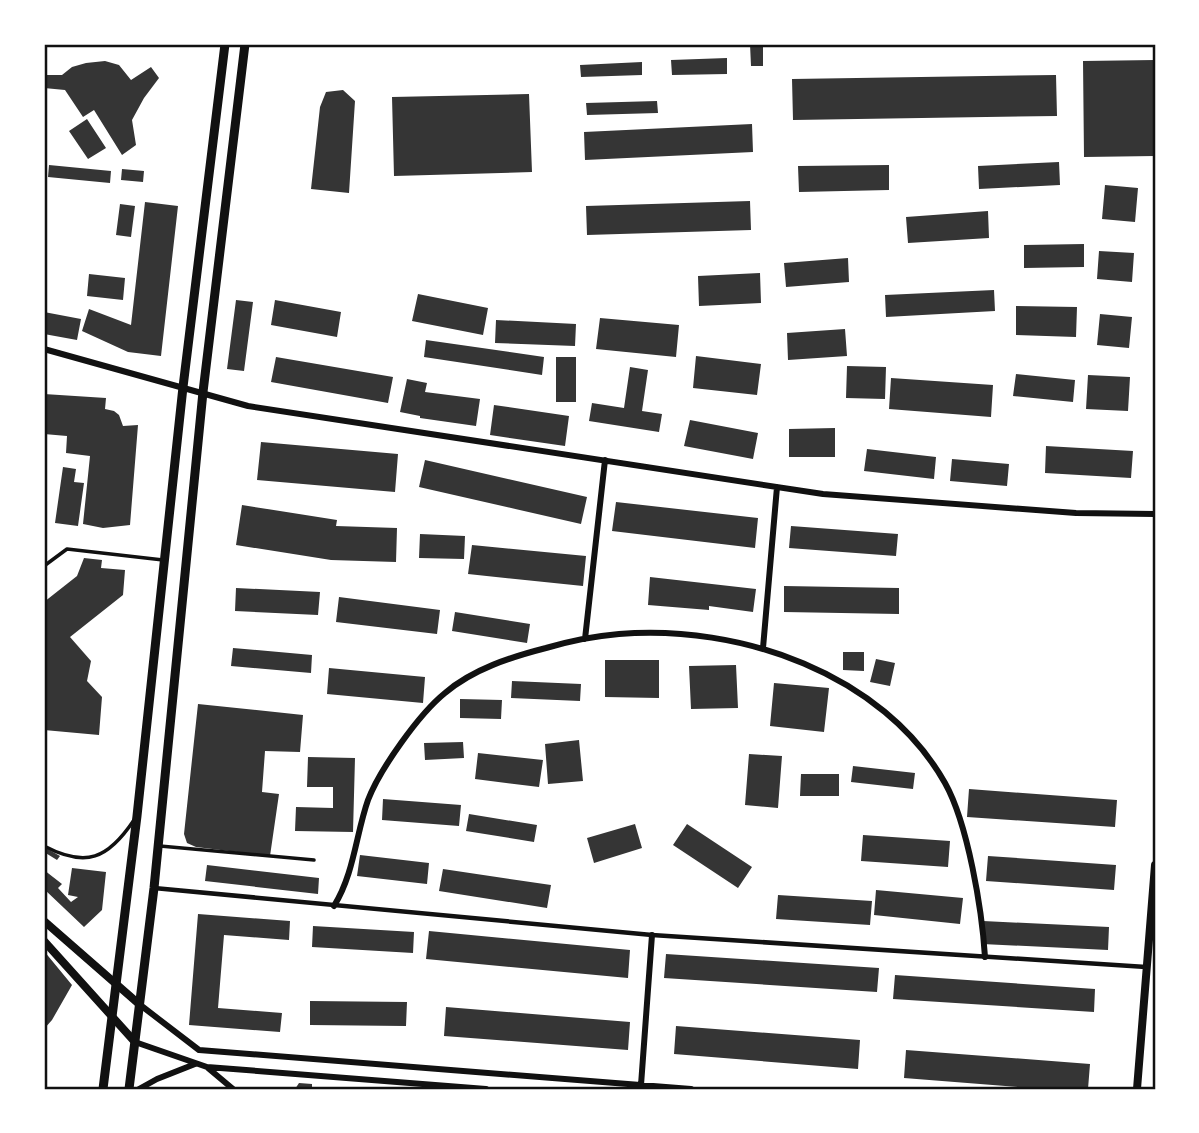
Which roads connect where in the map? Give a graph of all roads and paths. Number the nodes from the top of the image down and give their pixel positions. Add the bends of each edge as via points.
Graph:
1 (225, 44) edge
2 (245, 44) edge
3 (44, 349) edge
4 (183, 387) junction
5 (203, 393) junction
6 (606, 460) junction
7 (777, 487) junction
8 (1155, 514) edge
9 (163, 560) junction
10 (44, 566) edge
11 (585, 639) junction
12 (763, 648) junction
13 (137, 816) junction
14 (44, 846) edge
15 (158, 846) junction
16 (314, 860) dead end
17 (1155, 865) edge
18 (154, 888) junction
19 (334, 905) junction
20 (44, 921) edge
21 (652, 935) junction
22 (44, 941) edge
23 (985, 957) junction
24 (1147, 967) junction
25 (116, 985) junction
26 (139, 1004) junction
27 (112, 1016) junction
28 (135, 1042) junction
29 (195, 1064) junction
30 (206, 1067) junction
31 (641, 1086) junction
32 (103, 1089) edge
33 (129, 1089) edge
34 (139, 1089) edge
35 (233, 1089) edge
36 (486, 1089) edge
37 (691, 1089) edge
38 (1137, 1089) edge

1 - 4 main road
2 - 5 main road
3 - 4 street
4 - 5 street
4 - 9 main road
5 - 6 street via 248,406
5 - 15 main road
6 - 7 street
6 - 11 street
7 - 8 street via 1076,513
7 - 12 street
9 - 10 lane via 67,548
9 - 13 main road
11 - 12 street via 620,633 680,634
11 - 19 street via 521,654 471,675 423,716 369,799
12 - 23 street via 827,673 875,705 912,738 945,783 964,832
13 - 14 lane via 112,847 88,858 67,857
13 - 25 main road
15 - 16 lane
15 - 18 main road
17 - 24 street
18 - 19 street
18 - 26 main road
19 - 21 street
20 - 25 street
21 - 23 street
21 - 31 street
22 - 27 street
23 - 24 street
24 - 38 street
25 - 26 street
25 - 27 main road
26 - 28 main road
26 - 31 street via 199,1050
27 - 28 street
27 - 32 main road
28 - 29 street
28 - 33 main road
29 - 30 street
29 - 34 street
30 - 35 street
30 - 36 street
31 - 37 street

